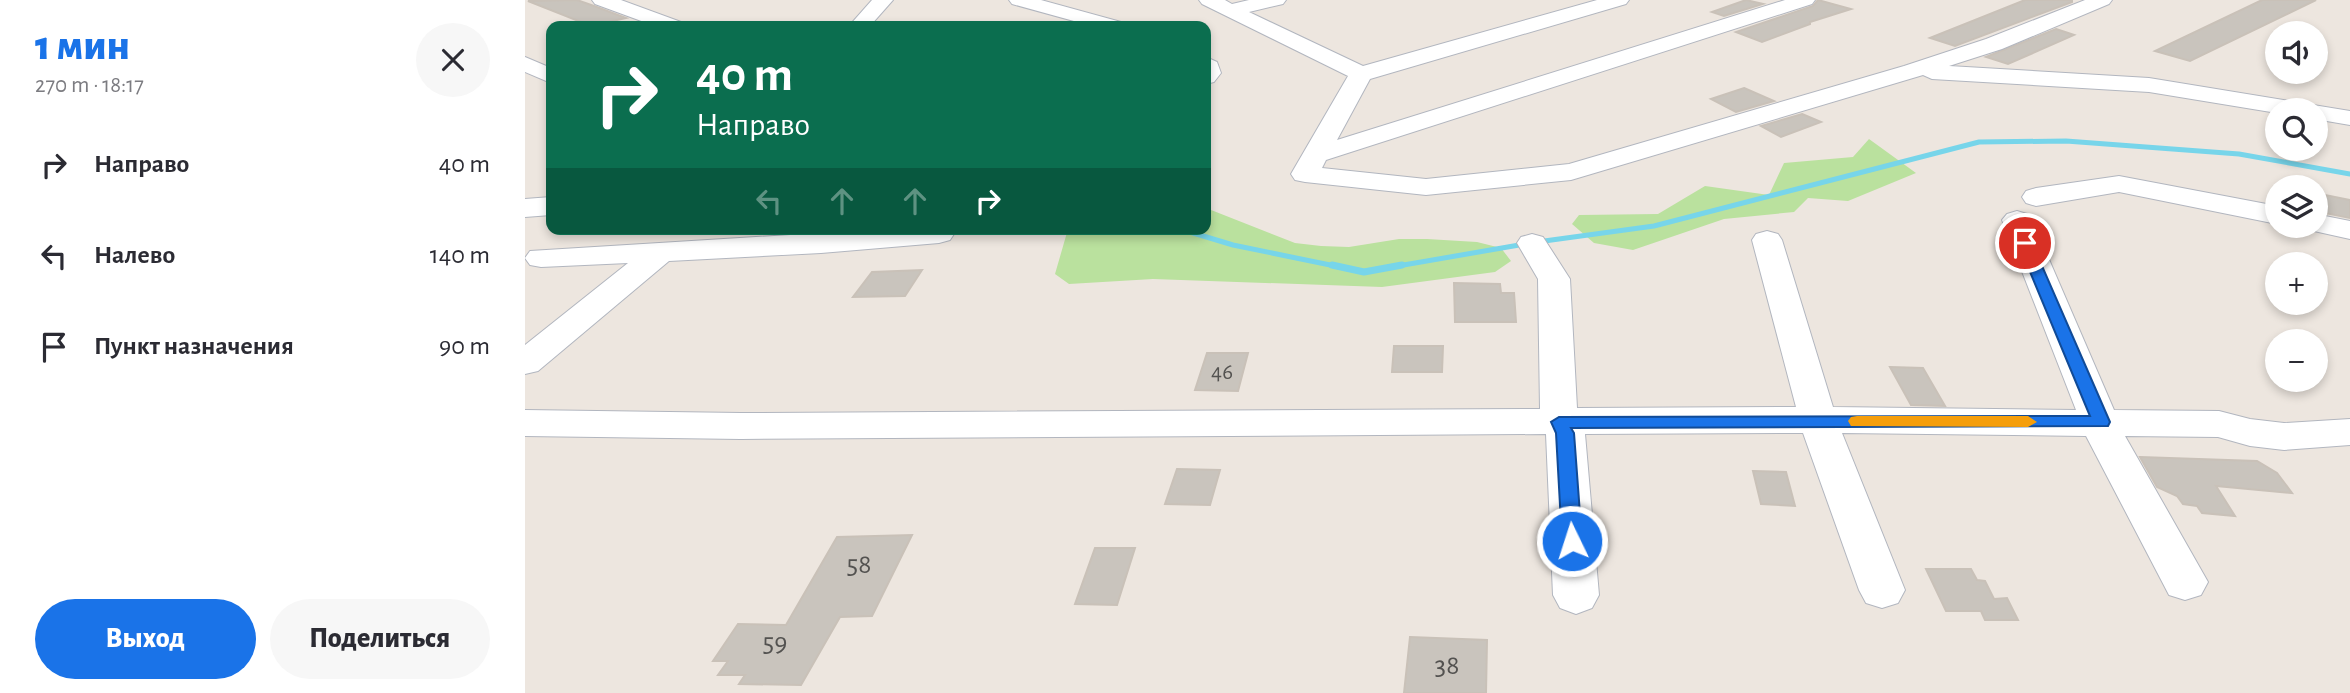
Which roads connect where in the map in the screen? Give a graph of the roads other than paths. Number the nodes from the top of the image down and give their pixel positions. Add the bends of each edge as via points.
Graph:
1 (601, 0) edge
2 (883, 0) edge
3 (1019, 0) edge
4 (1209, 0) edge
5 (1276, 0) edge
6 (1619, 0) edge
7 (1805, 0) edge
8 (2102, 0) edge
9 (1230, 10) junction
10 (660, 21) edge
11 (864, 21) edge
12 (1096, 21) edge
13 (525, 65) edge
14 (1912, 71) junction
15 (546, 74) edge
16 (1361, 74) junction
17 (2265, 104) edge
18 (2328, 114) edge
19 (2350, 118) edge
20 (1315, 155) junction
21 (546, 206) edge
22 (525, 208) edge
23 (2265, 213) edge
24 (2328, 226) edge
25 (2350, 230) edge
26 (927, 235) edge
27 (1767, 240) dead end
28 (1532, 243) dead end
29 (660, 253) junction
30 (541, 258) dead end
31 (525, 363) edge
32 (1818, 420) junction
33 (1559, 422) junction
34 (2101, 422) junction
35 (525, 423) edge
36 (2350, 432) edge
37 (2185, 582) dead end
38 (1882, 590) dead end
39 (1576, 595) dead end

1 - 10 street
2 - 11 street
3 - 12 street
4 - 9 street
5 - 9 street
6 - 16 street
7 - 20 street
8 - 14 street
9 - 16 street
13 - 15 street
14 - 17 street via 2149,85
14 - 20 street via 1571,172 1426,187 1305,174
16 - 20 street
18 - 19 street
21 - 22 street
23 - 34 street via 2119,184 2026,208
24 - 25 street
26 - 29 street
27 - 32 street
28 - 33 street via 1554,279
29 - 30 street
29 - 31 street
32 - 33 street
32 - 34 street
32 - 38 street
33 - 35 street
33 - 39 street via 1565,433
34 - 36 street via 2219,424 2241,432 2323,437
34 - 37 street

